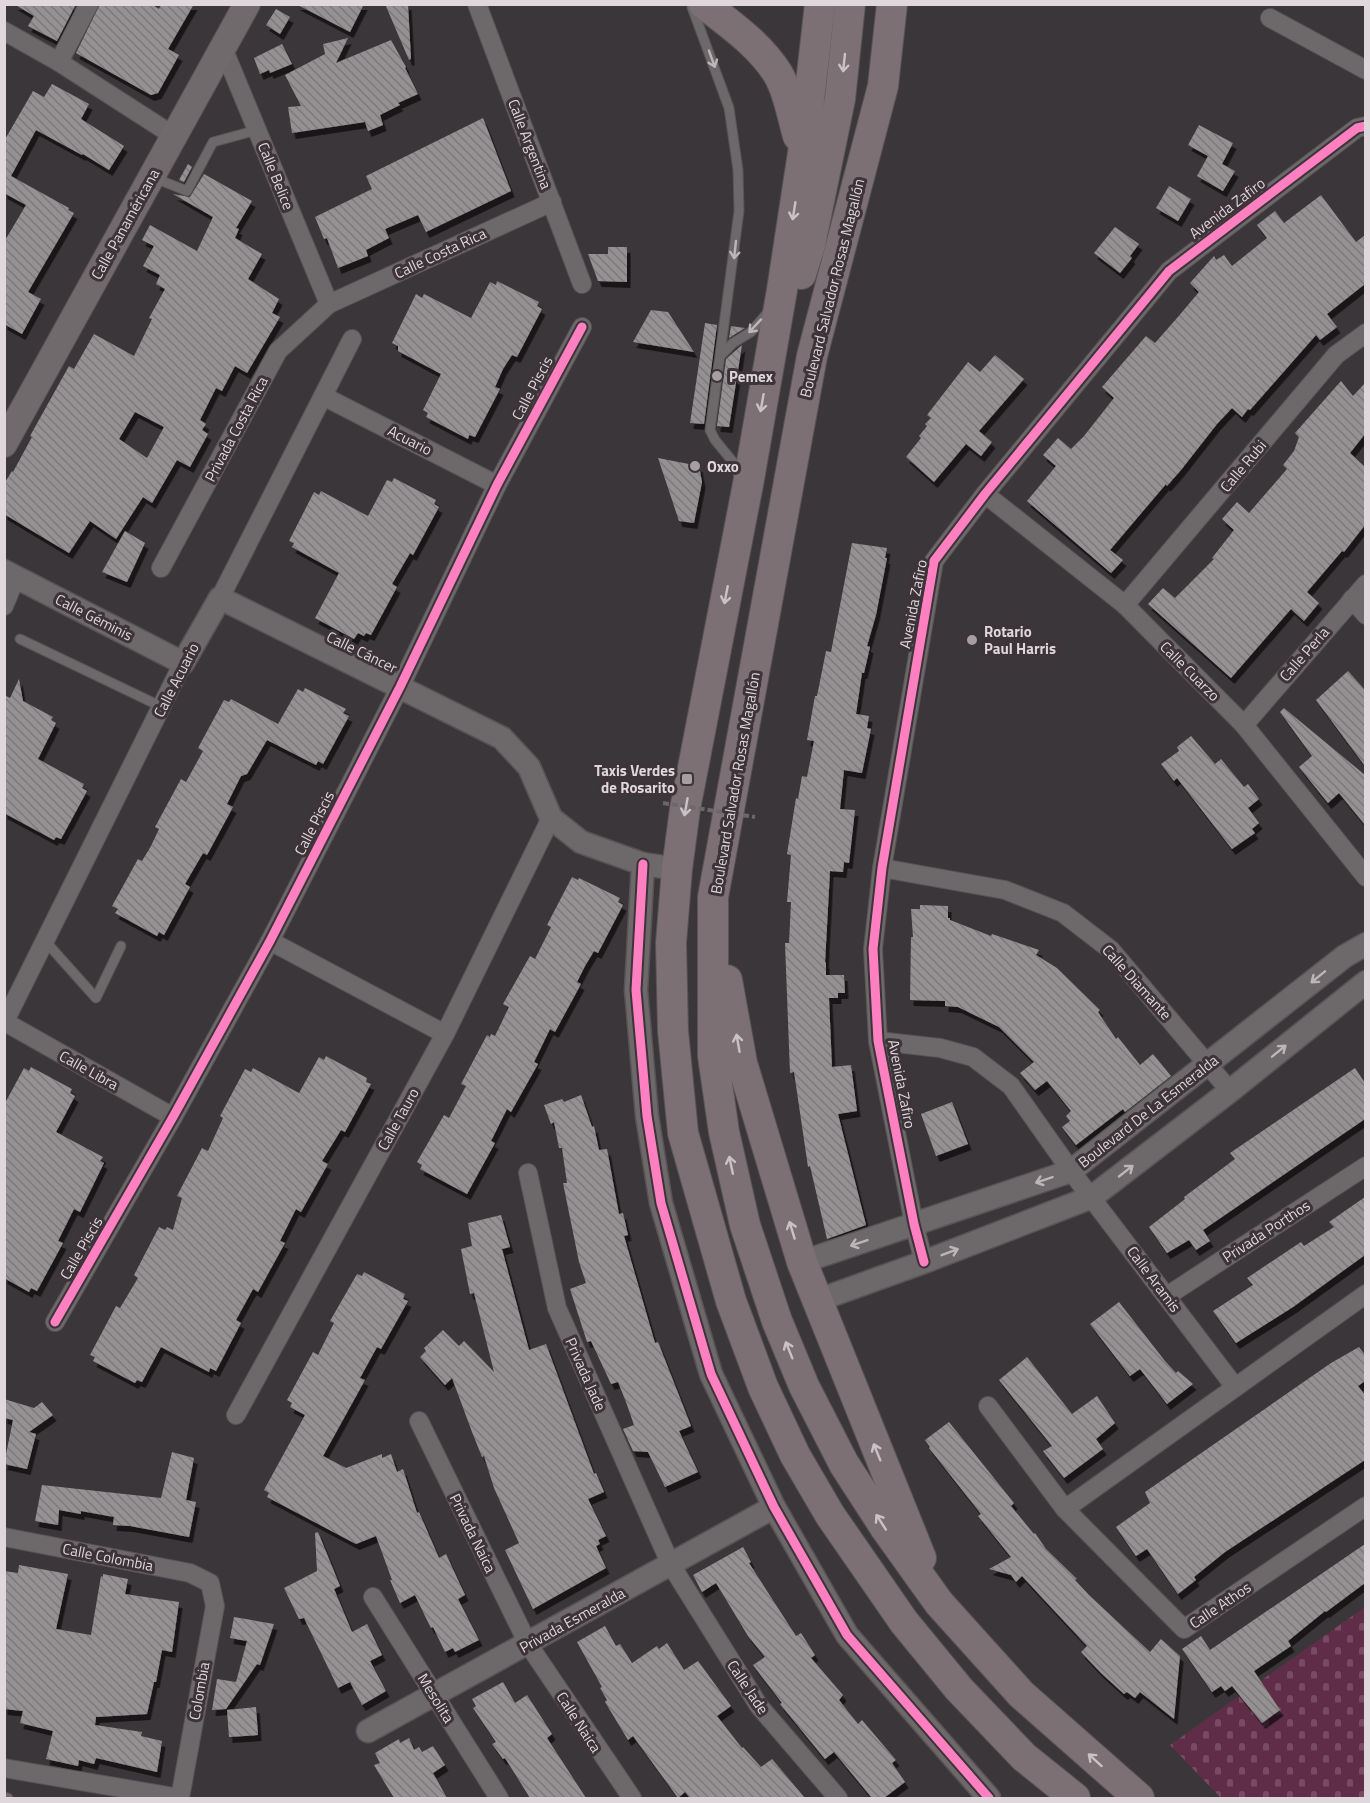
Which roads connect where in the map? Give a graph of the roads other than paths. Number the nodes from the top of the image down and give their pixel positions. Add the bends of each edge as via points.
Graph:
1 (89, 4) edge
2 (247, 4) edge
3 (477, 4) edge
4 (692, 4) edge
5 (704, 4) edge
6 (820, 4) edge
7 (850, 4) edge
8 (872, 4) edge
9 (892, 4) edge
10 (910, 4) edge
11 (1270, 18) dead end
12 (4, 31) edge
13 (223, 48) junction
14 (59, 62) junction
15 (1365, 70) edge
16 (883, 86) junction
17 (1365, 126) edge
18 (257, 130) junction
19 (174, 136) junction
20 (803, 153) junction
21 (152, 177) junction
22 (552, 202) junction
23 (818, 250) junction
24 (582, 284) dead end
25 (782, 290) junction
26 (329, 304) junction
27 (582, 327) dead end
28 (1365, 333) edge
29 (352, 339) dead end
30 (721, 356) junction
31 (770, 356) junction
32 (812, 356) junction
33 (323, 396) junction
34 (4, 444) edge
35 (497, 485) junction
36 (985, 494) junction
37 (744, 505) junction
38 (161, 568) dead end
39 (10, 574) edge
40 (1365, 584) edge
41 (220, 598) junction
42 (1352, 599) junction
43 (1125, 605) junction
44 (4, 606) edge
45 (1365, 615) edge
46 (20, 639) dead end
47 (183, 663) junction
48 (400, 687) junction
49 (162, 707) junction
50 (1244, 725) junction
51 (551, 818) junction
52 (643, 864) junction
53 (882, 868) junction
54 (677, 869) junction
55 (1365, 877) edge
56 (713, 897) junction
57 (270, 941) junction
58 (46, 942) junction
59 (1365, 944) edge
60 (121, 946) dead end
61 (1365, 982) edge
62 (12, 991) edge
63 (5, 1023) edge
64 (445, 1034) junction
65 (878, 1041) junction
66 (1209, 1064) junction
67 (1230, 1091) junction
68 (173, 1117) junction
69 (1365, 1166) edge
70 (1071, 1171) junction
71 (528, 1173) dead end
72 (1092, 1197) junction
73 (914, 1224) junction
74 (802, 1262) junction
75 (924, 1262) junction
76 (1365, 1294) edge
77 (1167, 1296) junction
78 (816, 1301) junction
79 (55, 1322) dead end
80 (1235, 1388) junction
81 (988, 1406) dead end
82 (236, 1415) dead end
83 (419, 1421) dead end
84 (1365, 1506) edge
85 (774, 1507) junction
86 (1065, 1509) junction
87 (4, 1537) edge
88 (671, 1565) junction
89 (210, 1583) joint
90 (373, 1596) dead end
91 (939, 1603) junction
92 (528, 1644) junction
93 (434, 1695) junction
94 (368, 1731) dead end
95 (4, 1768) edge
96 (134, 1794) edge
97 (180, 1798) edge
98 (499, 1798) edge
99 (632, 1798) edge
100 (838, 1798) edge
101 (989, 1798) edge
102 (1074, 1798) edge
103 (1139, 1798) edge

1 - 14 street
2 - 13 main road, Calle Panaméricana
3 - 22 street, Calle Argentina
4 -> 30 lane via 729,108 738,170 739,211
5 - 20 highway via 749,41 778,75
6 - 20 highway
7 -> 23 highway
8 - 23 highway via 859,103
9 - 16 highway, Boulevard Salvador Rosas Magallón
10 - 16 highway
11 - 15 street
12 - 14 street
13 - 18 street, Calle Belice
13 - 19 main road, Calle Panaméricana
14 - 19 street
16 - 32 highway, Boulevard Salvador Rosas Magallón
17 - 36 street, Avenida Zafiro via 1357,128 1169,271
18 - 21 lane via 213,142 187,191
18 - 26 street, Calle Belice
19 - 21 main road, Calle Panaméricana
20 -> 25 highway
21 - 34 main road, Calle Panaméricana
22 - 24 street, Calle Argentina
22 - 26 street, Calle Costa Rica
23 - 31 highway
23 - 32 highway
25 -> 30 lane via 751,332
25 - 31 highway
26 - 38 street, Privada Costa Rica via 278,351
27 - 35 street, Calle Piscis
28 - 43 street, Calle Rubi via 1336,355
29 - 33 street, Calle Acuario
30 - 37 lane via 710,430 733,462
31 -> 37 highway
32 - 56 highway, Boulevard Salvador Rosas Magallón
33 - 35 street, Acuario
33 - 41 street, Calle Acuario
35 - 48 street, Calle Piscis
36 - 43 street, Calle Cuarzo
36 - 53 street, Avenida Zafiro via 934,561
37 -> 54 highway via 685,808
39 - 44 street
39 - 47 street, Calle Géminis
40 - 42 street, Calle Perla
41 - 47 street, Calle Acuario
41 - 48 street, Calle Cáncer
42 - 45 street
42 - 50 street, Calle Perla
43 - 50 street, Calle Cuarzo
46 - 49 lane
47 - 49 street, Calle Acuario
48 - 51 street, Calle Cáncer via 502,738 529,767
48 - 57 street, Calle Piscis
49 - 58 street, Calle Acuario
50 - 55 street, Calle Cuarzo
51 - 52 street via 581,842
51 - 64 street, Calle Tauro
52 - 54 street
52 - 85 street via 636,990 647,1116 661,1203 711,1374
53 - 65 street, Avenida Zafiro via 873,949
53 - 66 street, Calle Diamante via 1005,890 1063,913 1111,950
54 - 102 highway via 671,943 673,1031 684,1133 731,1301 763,1387 795,1455 830,1515 904,1622 959,1689 1024,1757
74 -> 56 highway via 742,1063
91 -> 56 highway, Boulevard Salvador Rosas Magallón via 844,1464 804,1386 777,1321 745,1225 724,1132 713,1056
57 - 64 street
57 - 68 street, Calle Piscis
58 - 60 lane via 96,998
58 - 62 street, Calle Acuario
59 -> 66 street, Boulevard De La Esmeralda
67 -> 61 street
62 - 63 street, Calle Acuario
63 - 68 street, Calle Libra
64 - 82 street, Calle Tauro
65 - 70 street, Calle Aramis via 940,1048 973,1057 1011,1086
65 - 73 street, Avenida Zafiro
66 - 67 street, Calle Diamante
66 - 70 street, Boulevard De La Esmeralda
72 -> 67 street
68 - 79 street, Calle Piscis
69 - 77 street, Privada Porthos
70 - 72 street, Calle Aramis
70 -> 73 street, Boulevard De La Esmeralda
71 - 88 street, Privada Jade via 557,1308
75 -> 72 street
72 - 77 street, Calle Aramis
73 -> 74 street, Boulevard De La Esmeralda
73 - 75 street, Avenida Zafiro
74 - 78 highway
75 - 78 street
76 - 80 street
77 - 80 street, Calle Aramis
91 -> 78 highway
80 - 86 street
81 - 86 street, Calle Athos
83 - 92 street, Privada Naica
84 - 86 street, Calle Athos via 1184,1629
85 - 88 street, Privada Esmeralda
85 - 101 street via 847,1635
87 - 89 street, Calle Colombia via 190,1574
88 - 92 street, Privada Esmeralda
88 - 100 street, Calle Jade via 759,1706
89 - 97 street, Colombia via 214,1606
90 - 93 street, Mesolita
103 -> 91 highway, Boulevard Salvador Rosas Magallón via 1021,1694
92 - 93 street, Privada Esmeralda
92 - 99 street, Calle Naica
93 - 94 street, Privada Esmeralda
93 - 98 street, Mesolita
95 - 96 street, Colombia
96 - 97 street, Colombia

